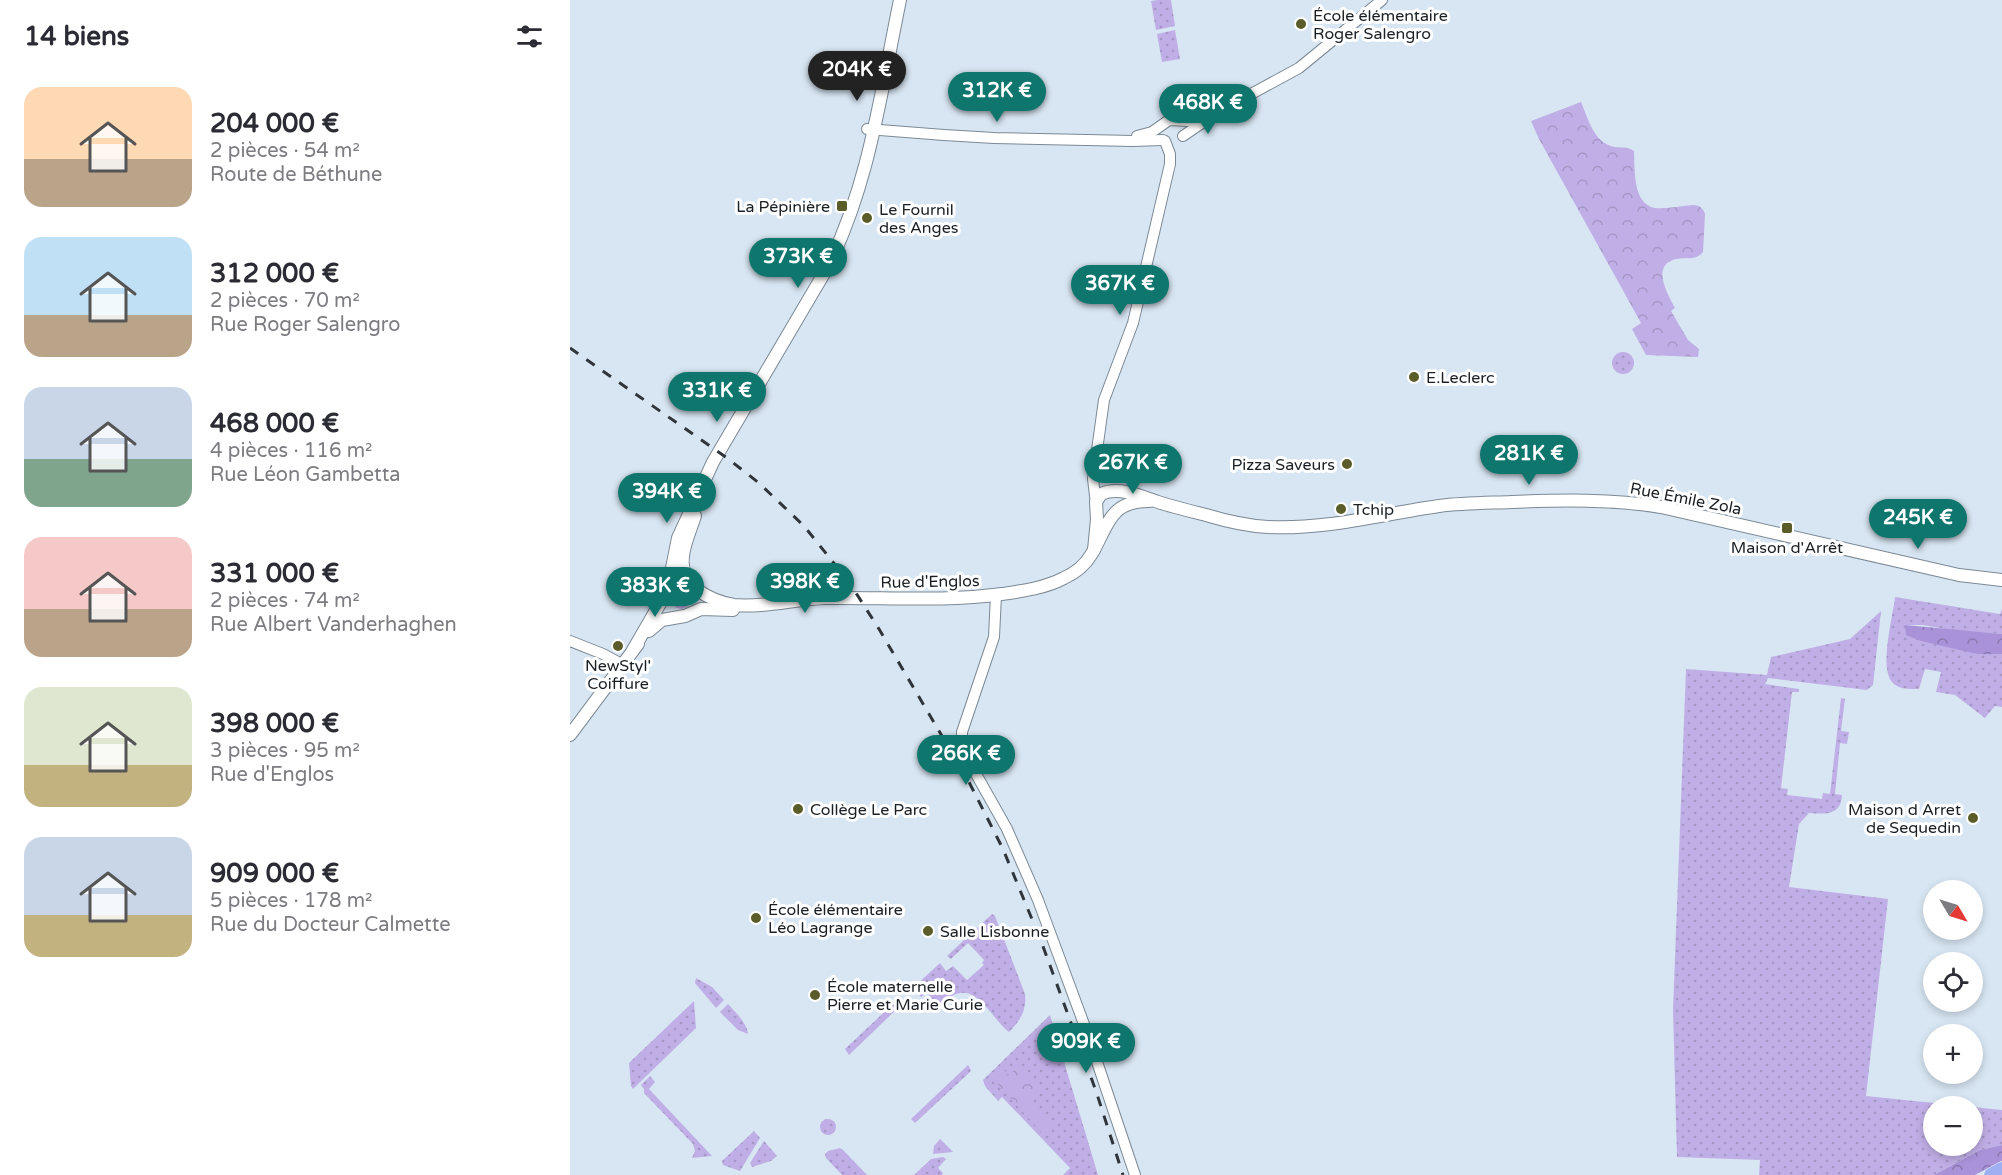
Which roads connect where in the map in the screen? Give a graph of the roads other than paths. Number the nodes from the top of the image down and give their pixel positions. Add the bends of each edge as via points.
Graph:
1 (893, 0) edge
2 (900, 0) edge
3 (1382, 0) edge
4 (1218, 112) junction
5 (1177, 121) junction
6 (1164, 123) junction
7 (870, 129) junction
8 (1182, 137) junction
9 (1119, 140) junction
10 (1164, 140) junction
11 (1168, 170) junction
12 (1095, 466) junction
13 (706, 477) junction
14 (1109, 492) junction
15 (1157, 502) junction
16 (1096, 506) junction
17 (1115, 512) junction
18 (1091, 554) junction
19 (1937, 569) junction
20 (2002, 572) edge
21 (2002, 580) edge
22 (693, 586) junction
23 (665, 592) junction
24 (996, 595) junction
25 (758, 604) junction
26 (693, 612) junction
27 (679, 616) junction
28 (570, 641) edge
29 (633, 650) junction
30 (622, 665) junction
31 (595, 703) junction
32 (570, 735) edge
33 (570, 742) edge
34 (2002, 1169) edge
35 (1136, 1175) edge
36 (1991, 1175) edge

1 - 7 main road
2 - 7 main road
3 - 4 street via 1299,68
4 - 5 street
4 - 8 street
5 - 6 street
5 - 8 street via 1183,128
6 - 9 street via 1152,132
6 - 10 street via 1160,131
7 - 9 street via 974,137
7 - 13 main road via 866,163 826,270
8 - 10 street via 1174,143
8 - 11 street
9 - 10 street
10 - 11 street via 1170,156
11 - 12 street via 1133,323 1106,395
12 - 14 street via 1098,482
12 - 16 street
13 - 22 main road via 683,557 682,568
13 - 23 main road via 679,534 672,576
14 - 15 main road, Rue Émile Zola via 1138,494
14 - 16 main road via 1098,497
14 - 17 main road via 1119,501
15 - 17 main road via 1134,502
15 - 19 main road, Rue Émile Zola via 1229,521 1282,527 1328,525 1464,504 1622,502 1661,507
16 - 17 main road via 1104,515
16 - 18 main road via 1097,535
17 - 18 main road
18 - 24 main road, Rue d'Englos via 1072,574 1053,583
19 - 20 main road
19 - 21 main road, Rue Émile Zola
22 - 23 main road via 678,581
22 - 25 main road, Rue d'Englos via 724,603
22 - 26 main road via 699,601
23 - 27 main road via 666,608
23 - 29 main road
24 - 25 main road, Rue d'Englos via 940,600 821,598
24 - 35 street via 994,638 964,727 962,747 1013,842 1062,965
25 - 26 main road, Rue d'Englos via 731,611 708,608
26 - 27 main road
27 - 29 main road via 658,622
28 - 30 street
29 - 30 main road
30 - 31 main road
31 - 32 main road
31 - 33 main road
34 - 36 highway

